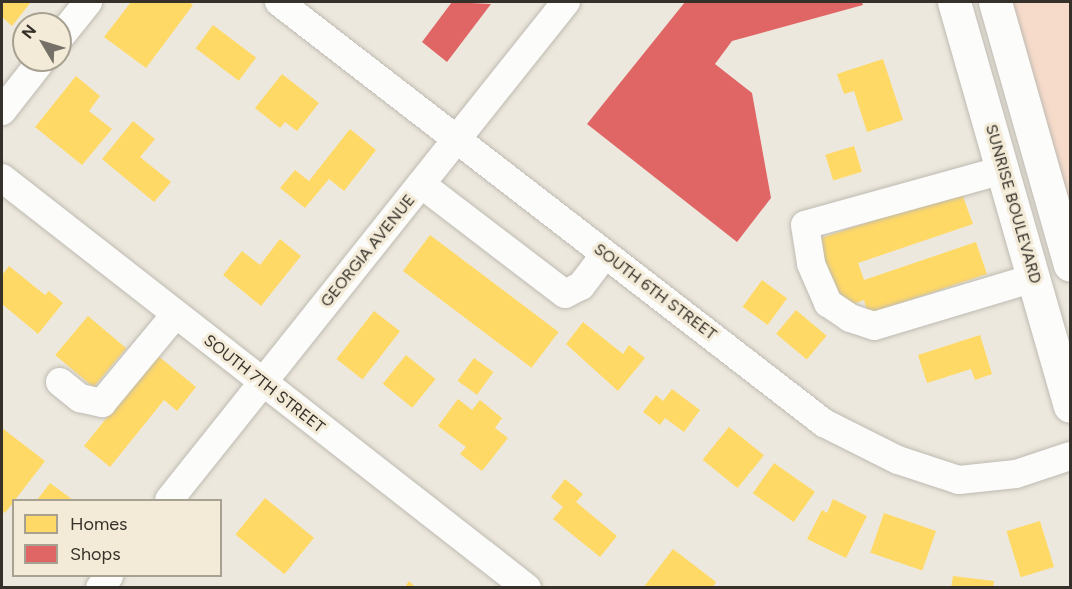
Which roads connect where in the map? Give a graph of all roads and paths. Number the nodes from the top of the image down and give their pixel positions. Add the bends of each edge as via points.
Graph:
1 (88, 2) edge
2 (279, 2) edge
3 (567, 2) edge
4 (954, 2) edge
5 (996, 2) edge
6 (72, 22) edge
7 (33, 72) edge
8 (2, 111) edge
9 (457, 139) junction
10 (1003, 170) junction
11 (2, 178) edge
12 (421, 184) junction
13 (605, 254) junction
14 (1071, 265) edge
15 (1034, 278) junction
16 (175, 315) junction
17 (60, 382) dead end
18 (262, 384) junction
19 (1071, 406) edge
20 (1071, 456) edge
21 (171, 499) edge
22 (527, 588) edge

1 - 6 street
2 - 9 street, SOUTH 6TH STREET
3 - 9 street, GEORGIA AVENUE
4 - 10 main road, SUNRISE BOULEVARD
5 - 14 main road
7 - 8 street
9 - 12 street, GEORGIA AVENUE
9 - 13 street, SOUTH 6TH STREET
10 - 15 main road, SUNRISE BOULEVARD
10 - 15 street via 805,225 811,264 828,303 850,318 874,326
11 - 16 street, SOUTH 7TH STREET
12 - 13 street via 565,294 581,286
12 - 18 street, GEORGIA AVENUE
13 - 20 street, SOUTH 6TH STREET via 824,423 898,460 959,480 1016,474
15 - 19 main road, SUNRISE BOULEVARD
16 - 17 street via 102,403 80,398
16 - 18 street, SOUTH 7TH STREET
18 - 21 street, GEORGIA AVENUE
18 - 22 street, SOUTH 7TH STREET

